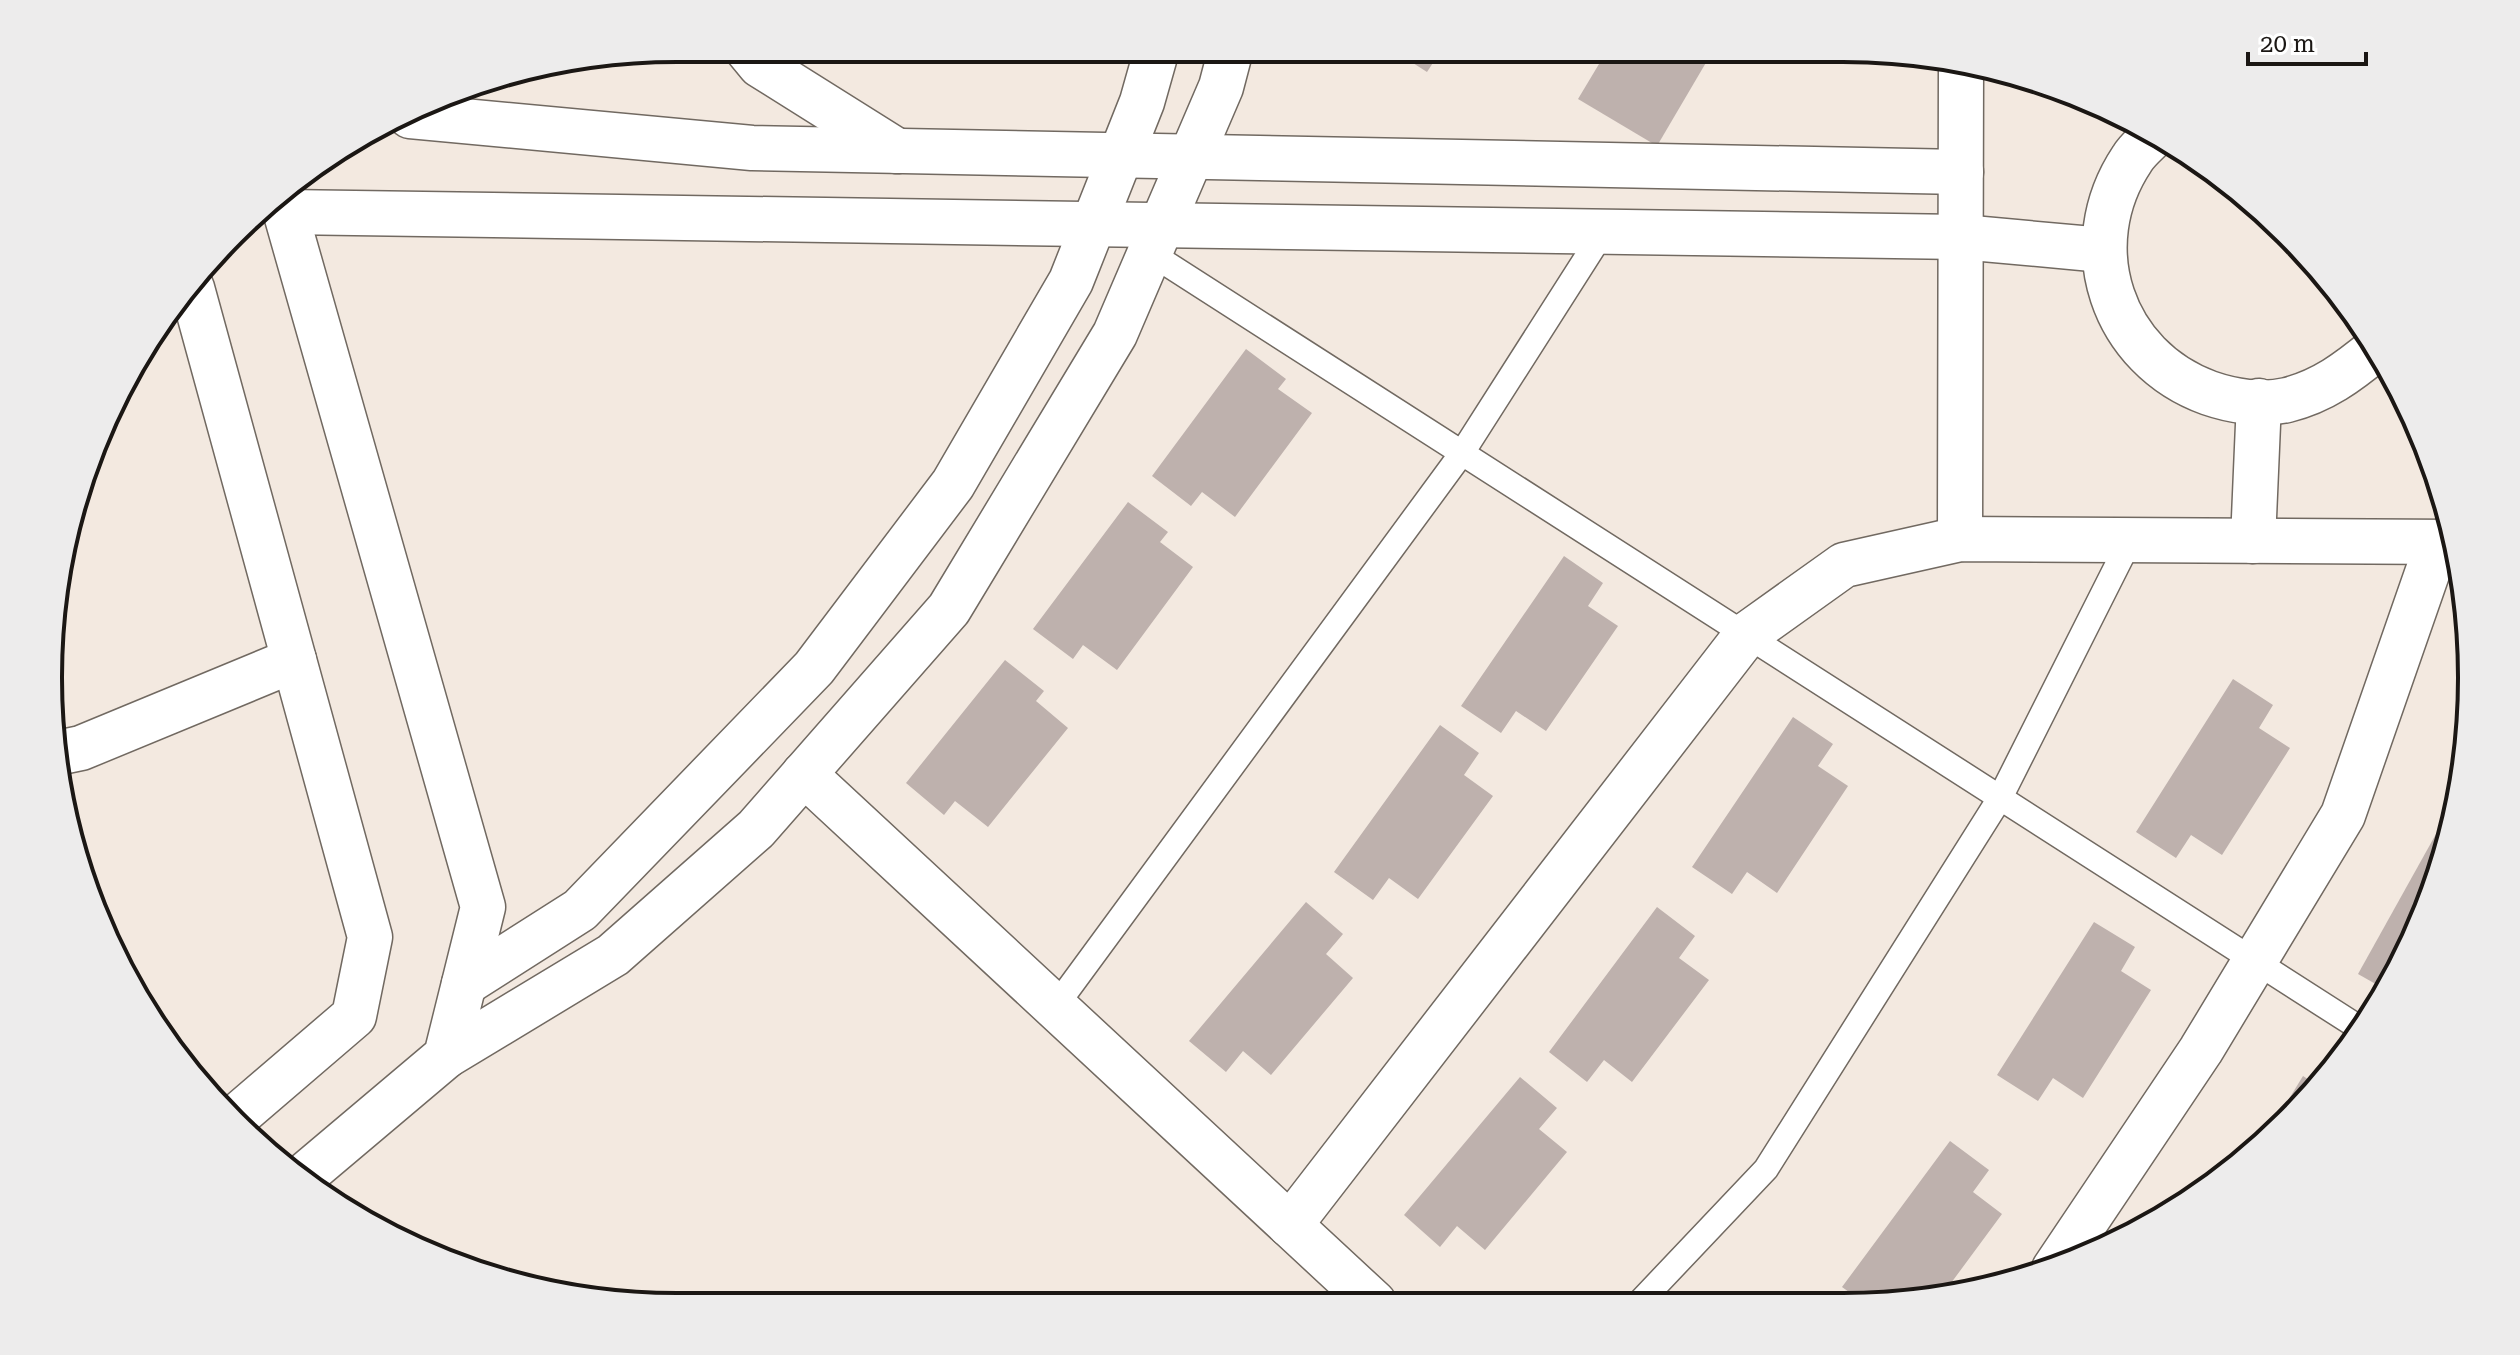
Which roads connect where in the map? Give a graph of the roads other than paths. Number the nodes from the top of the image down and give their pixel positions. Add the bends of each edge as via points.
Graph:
1 (758, 62) edge
2 (1153, 62) edge
3 (1228, 62) edge
4 (1961, 74) edge
5 (423, 117) edge
6 (2147, 142) edge
7 (897, 151) junction
8 (1121, 156) junction
9 (1191, 157) junction
10 (1961, 172) junction
11 (286, 203) edge
12 (284, 205) edge
13 (1094, 224) junction
14 (1603, 232) junction
15 (1961, 237) junction
16 (1156, 239) junction
17 (2103, 250) junction
18 (194, 297) edge
19 (2367, 356) edge
20 (2259, 401) junction
21 (1462, 453) junction
22 (1960, 539) junction
23 (2130, 540) junction
24 (2253, 541) junction
25 (2443, 542) edge
26 (2444, 548) edge
27 (1746, 635) junction
28 (294, 660) junction
29 (66, 751) edge
30 (804, 774) junction
31 (2000, 798) junction
32 (2255, 962) junction
33 (464, 984) junction
34 (1055, 1007) junction
35 (2351, 1023) edge
36 (446, 1056) junction
37 (241, 1112) edge
38 (310, 1171) edge
39 (1290, 1225) junction
40 (2067, 1250) edge
41 (1363, 1293) edge
42 (1648, 1293) edge

1 - 7 street
2 - 8 street
3 - 9 street
4 - 10 street
5 - 7 street via 752,148
6 - 17 street via 2132,158 2111,202
7 - 8 street
8 - 9 street
8 - 13 street
9 - 10 street
9 - 16 street
10 - 15 street
11 - 13 street
12 - 33 street via 483,907
13 - 16 street
13 - 33 street via 1071,281 953,484 814,668 580,910
14 - 15 street
14 - 16 street
14 - 21 lane
15 - 17 street
15 - 22 street
16 - 21 lane
16 - 30 street via 1115,334 949,609
17 - 20 street via 2113,303 2140,349 2182,383 2232,401
18 - 28 street
19 - 20 street via 2335,382 2285,401
20 - 24 street
21 - 27 lane
21 - 34 lane
22 - 23 street
22 - 27 street via 1844,565
23 - 24 street
23 - 31 lane
24 - 25 street
26 - 32 street via 2343,815
27 - 31 lane
27 - 39 street
28 - 29 street
28 - 37 street via 370,937 354,1016
30 - 34 street
30 - 36 street via 756,829 613,955
31 - 32 lane
31 - 42 lane via 1766,1169
32 - 35 lane
32 - 40 street
33 - 36 street
34 - 39 street
36 - 38 street
39 - 41 street

